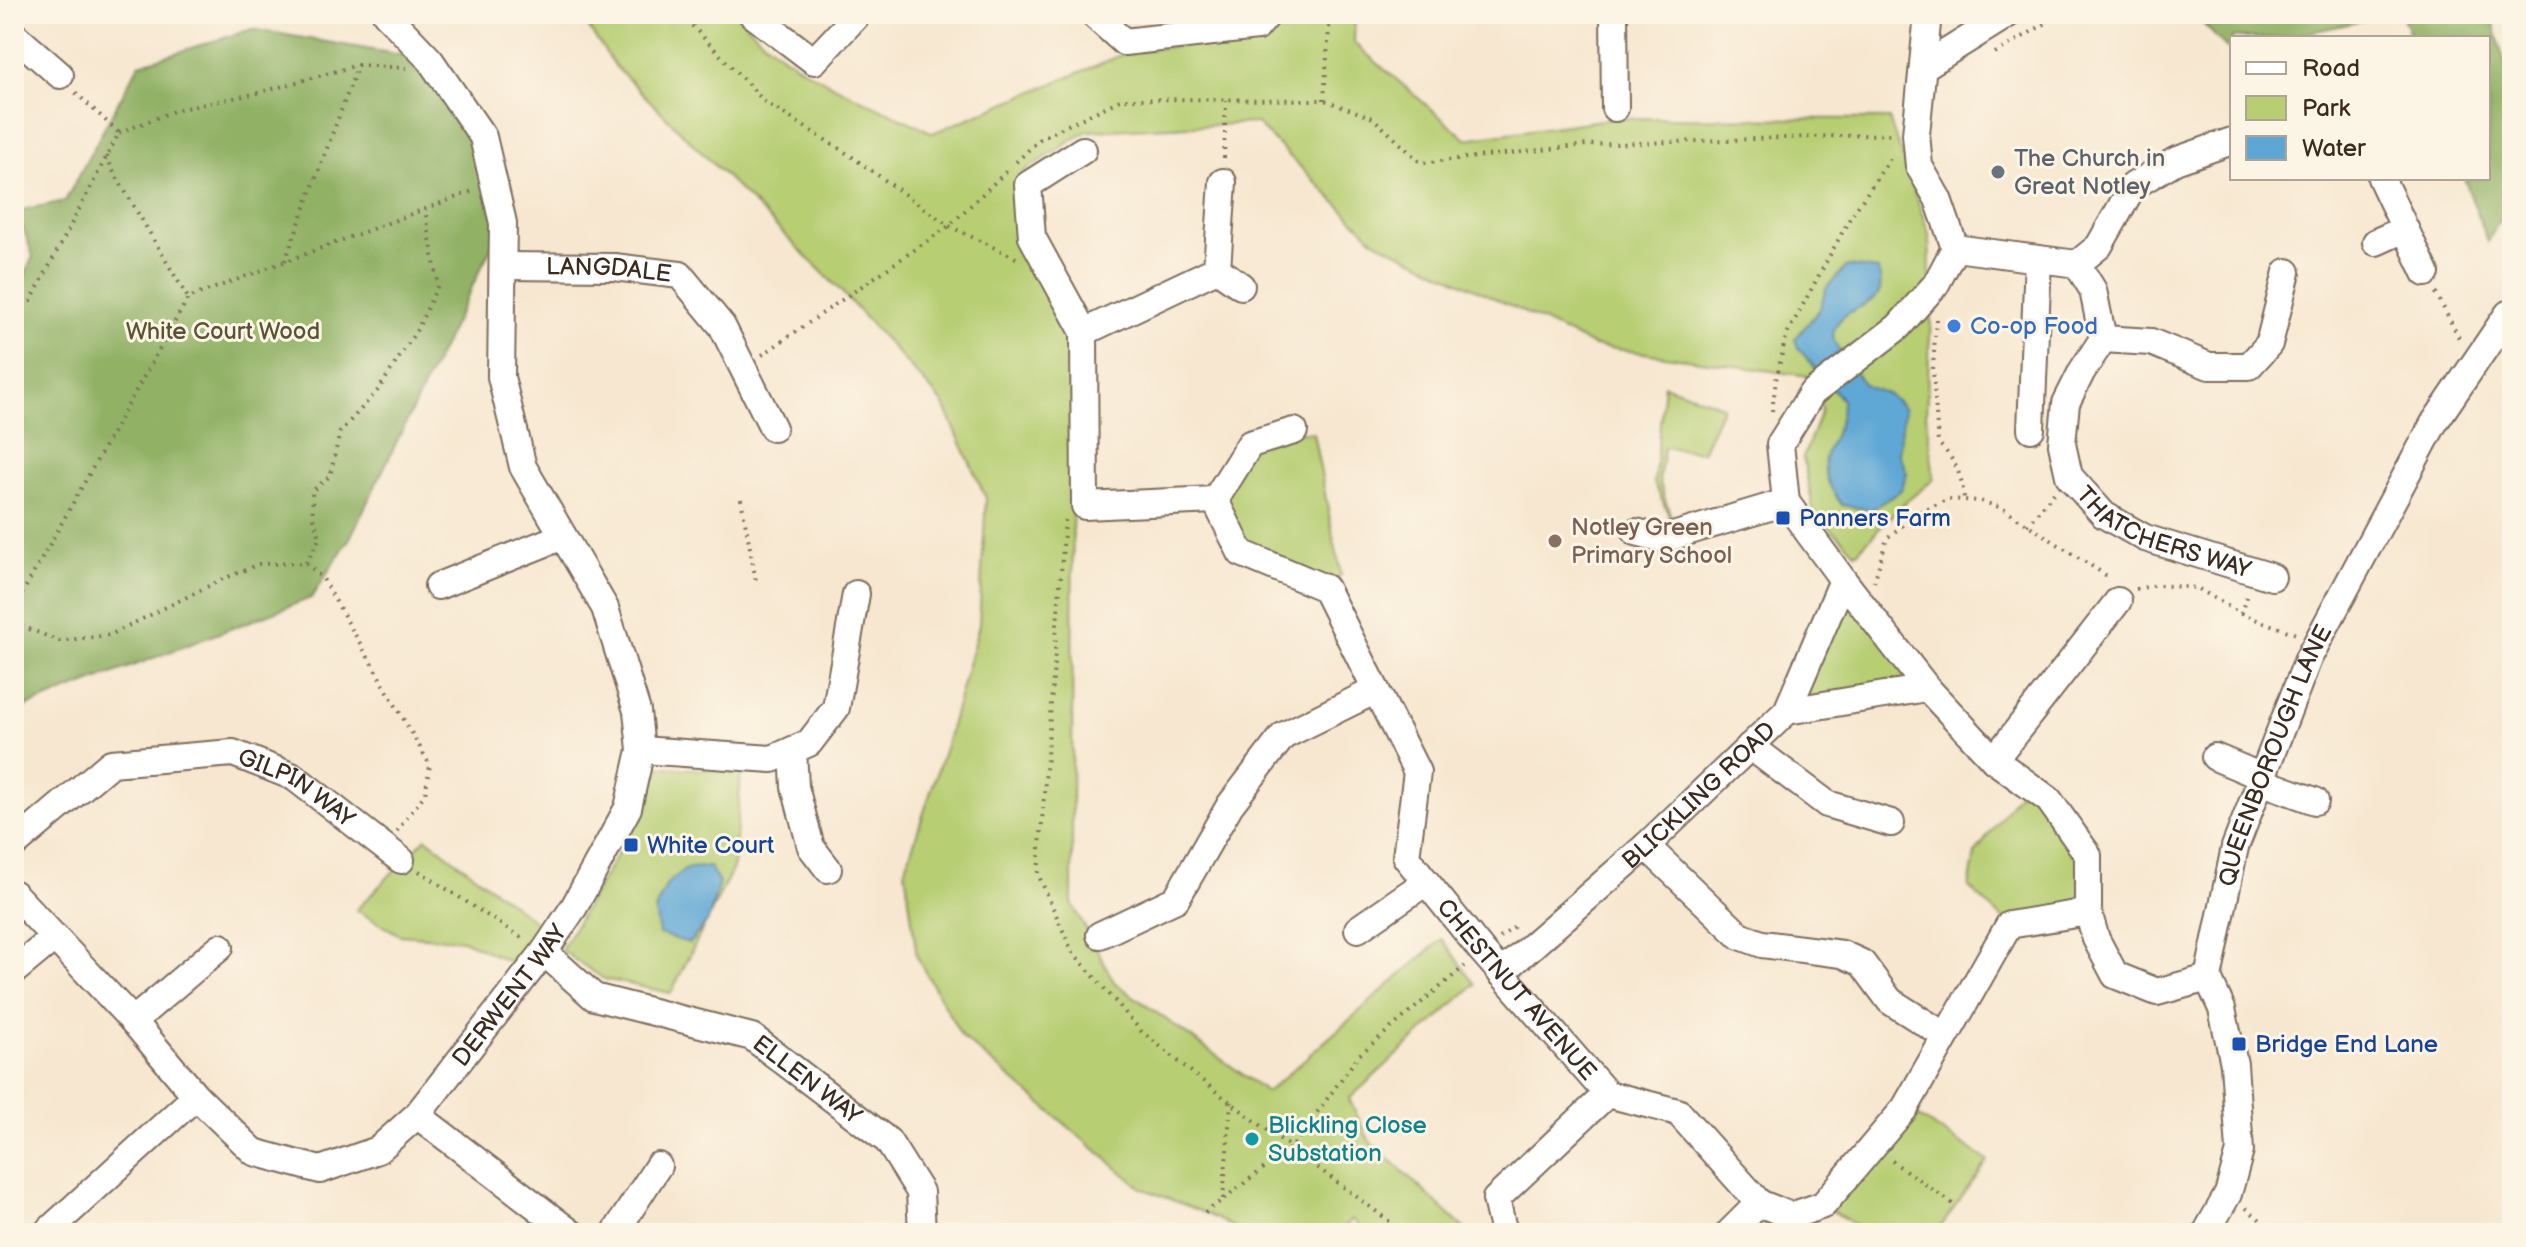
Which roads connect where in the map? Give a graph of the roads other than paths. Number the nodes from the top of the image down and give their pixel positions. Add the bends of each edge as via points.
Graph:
1 (386, 14) edge
2 (752, 14) edge
3 (858, 14) edge
4 (1093, 14) edge
5 (1271, 14) edge
6 (1614, 14) edge
7 (1928, 14) edge
8 (2008, 14) edge
9 (14, 35) edge
10 (1925, 66) junction
11 (60, 75) road end
12 (1615, 108) dead end
13 (2230, 142) edge
14 (1083, 150) dead end
15 (2382, 180) edge
16 (1223, 182) road end
17 (2405, 229) junction
18 (2376, 242) dead end
19 (1955, 248) junction
20 (2038, 259) junction
21 (2077, 264) junction
22 (503, 266) junction
23 (1217, 269) junction
24 (2287, 272) dead end
25 (2426, 273) road end
26 (1241, 286) dead end
27 (2508, 314) dead end
28 (1084, 332) junction
29 (2103, 339) junction
30 (773, 428) dead end
31 (2031, 429) dead end
32 (1294, 431) dead end
33 (1215, 500) junction
34 (1786, 502) junction
35 (1636, 532) dead end
36 (563, 536) junction
37 (2272, 577) dead end
38 (1843, 580) junction
39 (438, 586) dead end
40 (2118, 590) road end
41 (856, 594) dead end
42 (1927, 688) junction
43 (1376, 690) junction
44 (1787, 711) junction
45 (1750, 746) junction
46 (641, 750) junction
47 (793, 750) junction
48 (2215, 757) dead end
49 (1994, 760) junction
50 (2261, 779) junction
51 (2315, 801) dead end
52 (1891, 823) dead end
53 (14, 845) edge
54 (1646, 846) junction
55 (393, 854) road end
56 (828, 869) dead end
57 (1426, 882) junction
58 (14, 894) edge
59 (2088, 912) junction
60 (1358, 929) dead end
61 (1100, 935) dead end
62 (55, 937) junction
63 (220, 947) dead end
64 (544, 952) junction
65 (14, 971) edge
66 (1501, 973) junction
67 (2208, 978) junction
68 (133, 1021) junction
69 (1944, 1035) junction
70 (1607, 1094) junction
71 (196, 1096) junction
72 (417, 1115) junction
73 (658, 1166) dead end
74 (1759, 1203) junction
75 (46, 1233) edge
76 (571, 1233) edge
77 (615, 1233) edge
78 (922, 1233) edge
79 (1507, 1233) edge
80 (1729, 1233) edge
81 (2206, 1233) edge

1 - 22 street, DERWENT WAY via 437,70 483,137 503,223
2 - 3 street via 814,61
4 - 5 street via 1124,42 1257,27
6 - 12 street
7 - 10 street
8 - 10 street
9 - 11 street
10 - 19 street via 1916,134 1919,166 1938,199
13 - 21 street via 2175,161 2133,186 2099,246
14 - 28 street via 1028,185 1032,237
15 - 17 street
16 - 23 street
17 - 18 street
17 - 25 street
19 - 20 street
19 - 34 street via 1938,281 1898,327 1812,393 1780,444
20 - 21 street
20 - 31 street
21 - 29 street via 2093,290
22 - 30 street, LANGDALE via 614,267 680,275 722,326
22 - 36 street, DERWENT WAY via 501,377 523,467
23 - 26 street
23 - 28 street
24 - 29 street via 2269,344 2249,366 2209,366 2151,342
27 - 50 street, QUEENBOROUGH LANE via 2434,423 2317,642
28 - 33 street via 1085,506
29 - 37 street, THATCHERS WAY via 2066,403 2062,444 2069,476 2104,515 2145,538
32 - 33 street via 1250,444
33 - 43 street, CHESTNUT AVENUE via 1241,553 1325,588
34 - 35 street via 1663,539
34 - 38 street
36 - 39 street
36 - 46 street, DERWENT WAY via 605,608 637,711
38 - 42 street
38 - 44 street, BLICKLING ROAD
40 - 49 street
41 - 47 street via 836,708 809,743
42 - 44 street
42 - 49 street
43 - 57 street, CHESTNUT AVENUE via 1417,772 1406,857
43 - 61 street via 1283,736 1230,805 1176,899
44 - 45 street, BLICKLING ROAD
45 - 52 street via 1827,804
45 - 54 street, BLICKLING ROAD
46 - 47 street via 772,759
46 - 64 street, DERWENT WAY via 628,808
47 - 56 street via 795,787 811,847
48 - 50 street
49 - 59 street via 2049,800 2088,855
50 - 51 street
50 - 67 street, QUEENBOROUGH LANE via 2235,847
53 - 55 street, GILPIN WAY via 111,763 233,753 294,777
54 - 66 street, BLICKLING ROAD
54 - 69 street via 1740,936 1762,944 1842,954 1862,963 1890,1001
57 - 60 street
57 - 66 street, CHESTNUT AVENUE
58 - 62 street, DERWENT WAY
59 - 67 street via 2115,975 2157,992
59 - 69 street via 2009,925
62 - 65 street
62 - 68 street, DERWENT WAY
63 - 68 street
64 - 72 street, DERWENT WAY
64 - 78 street, ELLEN WAY via 594,997 752,1037 888,1141 920,1192
66 - 70 street, CHESTNUT AVENUE
67 - 81 street via 2222,1009 2234,1064 2240,1151 2228,1194
68 - 71 street, DERWENT WAY
69 - 74 street via 1905,1108 1823,1205 1791,1216
70 - 74 street, CHESTNUT AVENUE via 1678,1112
70 - 79 street via 1496,1199
71 - 72 street, DERWENT WAY via 254,1152 320,1170 378,1150
71 - 75 street
72 - 76 street
73 - 77 street
74 - 80 street

